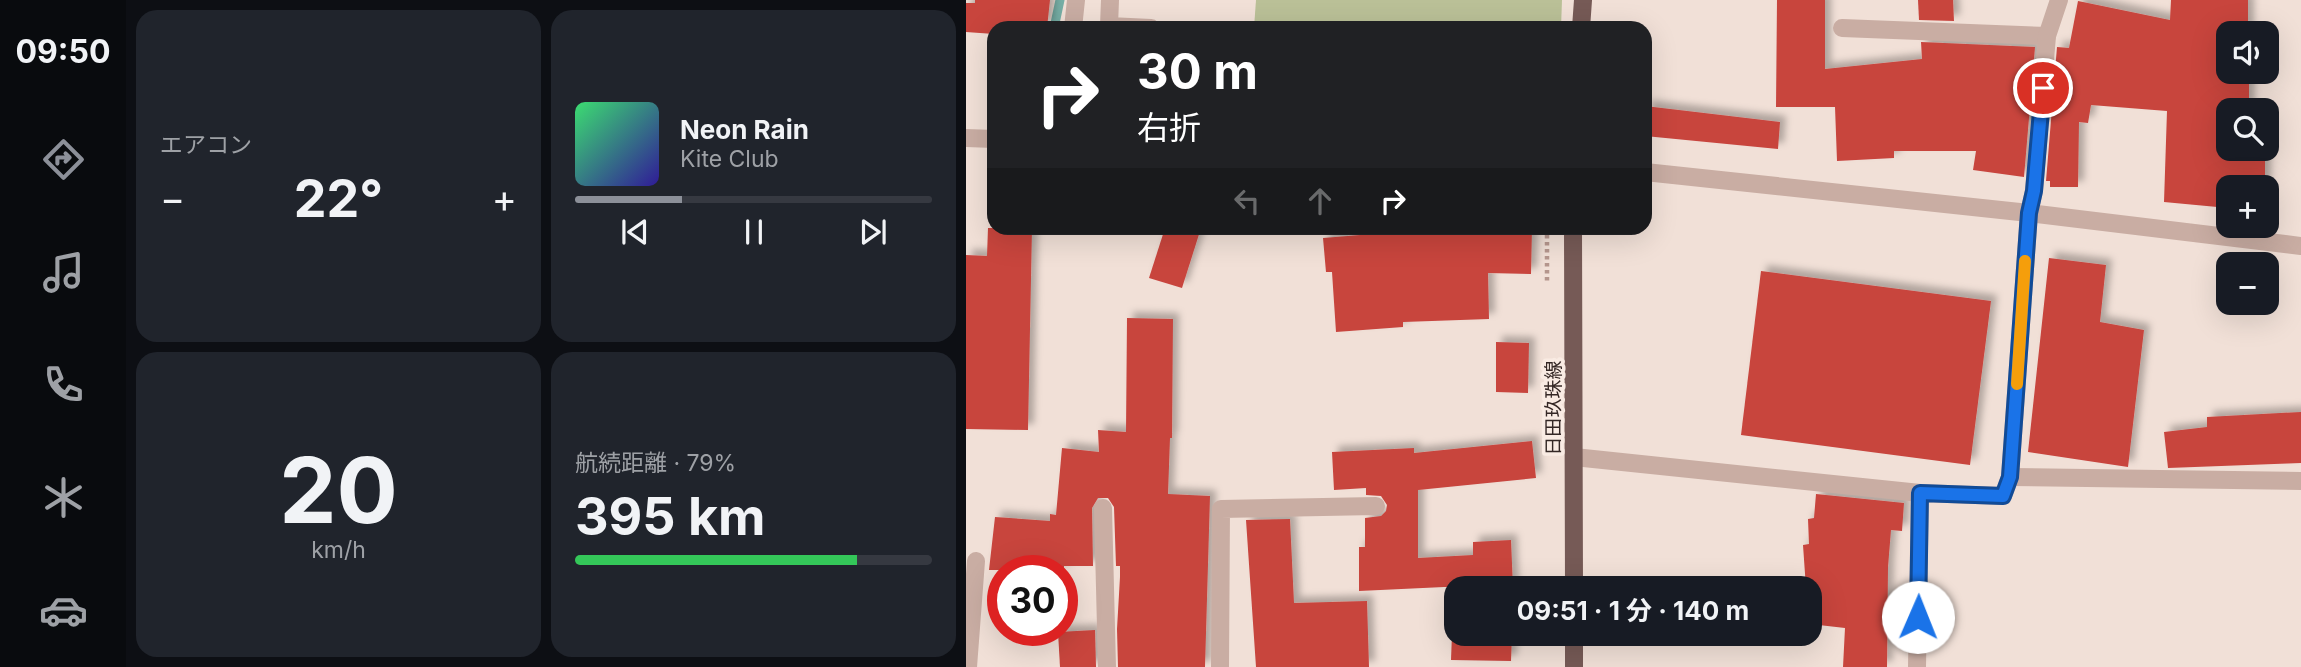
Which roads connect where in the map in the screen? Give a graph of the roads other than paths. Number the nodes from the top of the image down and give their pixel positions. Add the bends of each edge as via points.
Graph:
1 (1076, 0) edge
2 (1110, 0) edge
3 (1583, 0) edge
4 (2059, 0) edge
5 (1074, 21) edge
6 (1109, 21) edge
7 (1582, 21) edge
8 (1842, 28) dead end
9 (2047, 36) junction
10 (966, 138) edge
11 (987, 139) edge
12 (1652, 173) edge
13 (2029, 213) junction
14 (1573, 235) edge
15 (2301, 246) edge
16 (1574, 457) junction
17 (2010, 477) junction
18 (2301, 481) edge
19 (1920, 493) junction
20 (1376, 506) dead end
21 (1102, 508) dead end
22 (976, 561) dead end
23 (1574, 576) edge
24 (1574, 646) edge
25 (968, 667) edge
26 (1107, 667) edge
27 (1220, 667) edge
28 (1574, 667) edge
29 (1917, 667) edge

1 - 5 street
2 - 6 street
3 - 7 main road
4 - 9 street
8 - 9 street
9 - 13 street
10 - 11 street
12 - 13 street
13 - 15 street
13 - 17 street
14 - 16 main road, 日田玖珠線
16 - 19 street
16 - 23 main road, 日田玖珠線
17 - 18 street
17 - 19 street via 2003,496
19 - 29 street
20 - 27 street via 1221,509
21 - 26 street
22 - 25 street
24 - 28 main road

